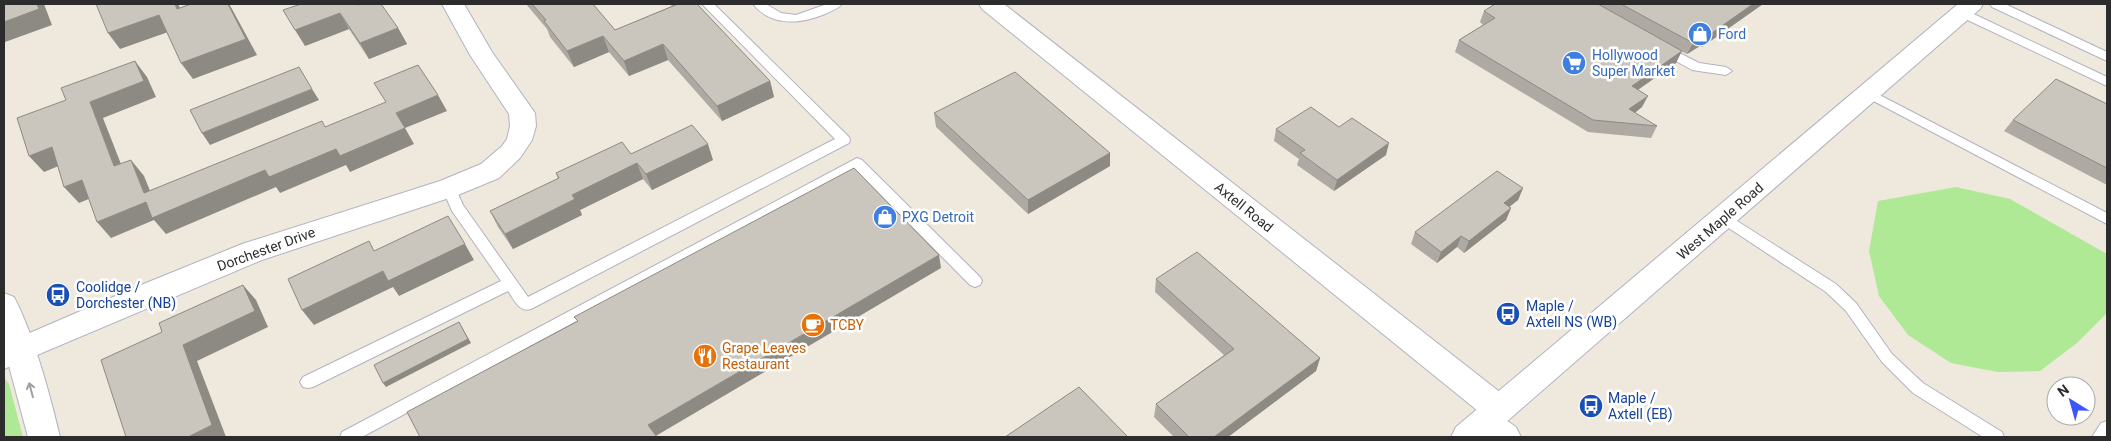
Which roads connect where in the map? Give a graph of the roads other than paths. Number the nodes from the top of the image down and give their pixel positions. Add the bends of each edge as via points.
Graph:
1 (453, 4) edge
2 (708, 4) edge
3 (759, 4) edge
4 (836, 4) edge
5 (990, 4) edge
6 (1996, 4) edge
7 (1967, 8) edge
8 (1654, 44) edge
9 (2105, 53) edge
10 (1726, 71) dead end
11 (2107, 82) edge
12 (1868, 93) junction
13 (449, 188) junction
14 (1723, 217) junction
15 (2107, 219) edge
16 (975, 280) dead end
17 (510, 283) junction
18 (4, 304) edge
19 (12, 354) edge
20 (308, 382) dead end
21 (1489, 426) edge
22 (2107, 428) edge
23 (44, 437) edge
24 (348, 437) edge
25 (1996, 437) edge
26 (2100, 437) edge

1 - 13 street, Dorchester Drive via 482,55 522,113 523,126 519,140 490,171
2 - 17 lane via 844,140 526,305
3 - 4 lane via 770,14 790,19 813,15
5 - 21 street, Axtell Road
6 - 9 lane
7 - 11 lane
7 - 12 street, West Maple Road
8 - 10 lane via 1696,67
12 - 14 street, West Maple Road
12 - 15 lane
13 - 17 lane via 457,206
13 - 19 street, Dorchester Drive via 252,252
14 - 21 street, West Maple Road
14 - 25 lane via 1832,288 1851,307 1888,358 1918,388
16 - 24 lane via 857,163
17 - 20 lane
18 - 19 street
23 -> 19 street
22 - 26 lane

